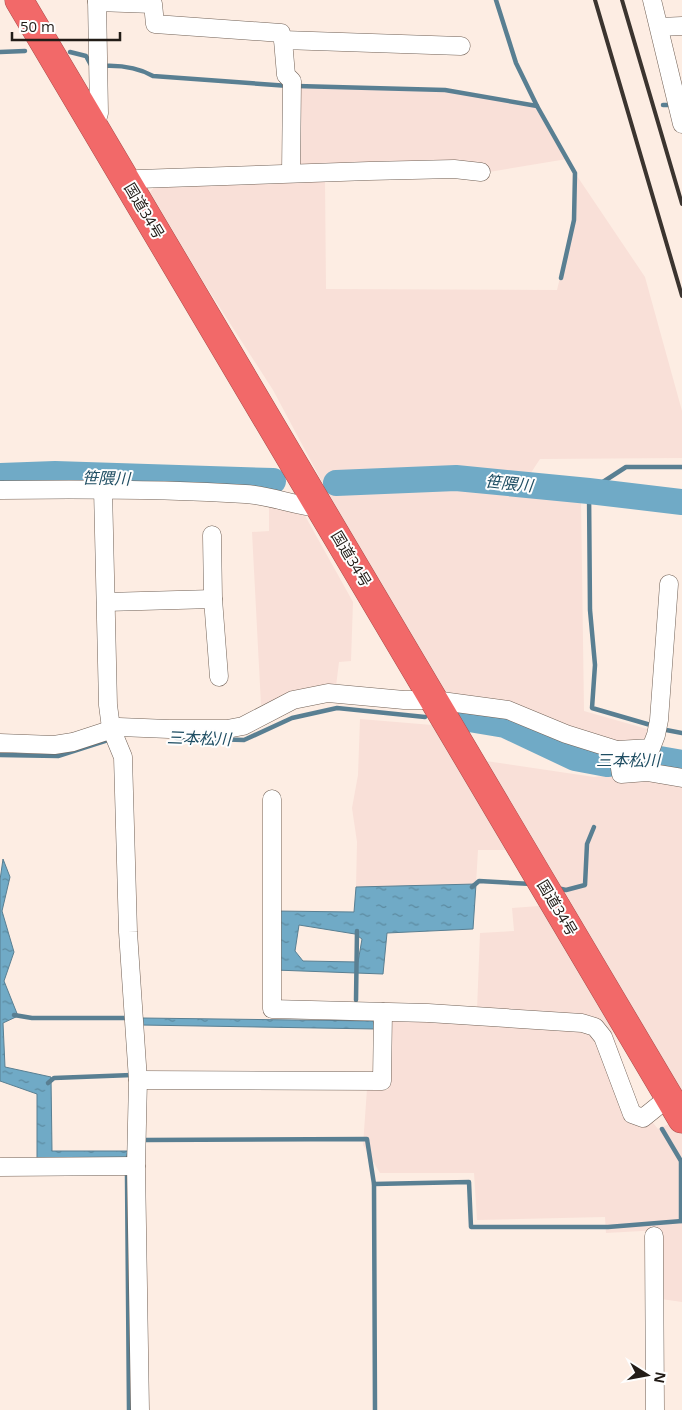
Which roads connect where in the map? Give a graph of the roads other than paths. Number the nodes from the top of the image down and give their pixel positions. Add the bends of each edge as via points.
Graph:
1 (19, 0) edge
2 (652, 0) edge
3 (97, 1) edge
4 (682, 26) edge
5 (660, 27) junction
6 (283, 40) junction
7 (462, 46) dead end
8 (679, 112) edge
9 (94, 127) junction
10 (481, 172) dead end
11 (291, 173) junction
12 (128, 183) junction
13 (103, 489) junction
14 (0, 490) edge
15 (320, 508) junction
16 (212, 535) dead end
17 (669, 584) dead end
18 (213, 600) junction
19 (106, 602) junction
20 (219, 677) dead end
21 (434, 700) junction
22 (114, 736) junction
23 (0, 743) edge
24 (617, 750) junction
25 (682, 778) edge
26 (272, 799) dead end
27 (382, 1012) junction
28 (138, 1080) junction
29 (675, 1108) edge
30 (136, 1166) junction
31 (0, 1167) edge
32 (654, 1236) dead end
33 (140, 1410) edge
34 (655, 1410) edge

1 - 9 highway, 国道34号
2 - 5 street
3 - 6 street via 153,4 155,24 280,33
3 - 9 street via 99,113
4 - 5 street
5 - 8 street
6 - 7 street
6 - 11 street via 286,75 292,86
9 - 12 highway, 国道34号
10 - 11 street via 454,169
11 - 12 street via 138,179
12 - 15 highway, 国道34号
13 - 14 street
13 - 15 street via 248,494
13 - 19 street
15 - 21 highway, 国道34号
16 - 18 street
17 - 24 street via 657,727 651,748
18 - 19 street
18 - 20 street
19 - 22 street via 108,705
21 - 22 street via 328,693 293,700 243,726 227,729 119,727
21 - 24 street via 508,710 566,734
21 - 29 highway, 国道34号
22 - 23 street via 54,745
22 - 28 street via 123,757 128,932
24 - 25 street via 622,774 647,772
26 - 27 street via 272,1009
27 - 28 street via 382,1081
27 - 29 street via 582,1023 595,1027 603,1037 632,1114 644,1118
28 - 30 street
30 - 31 street
30 - 33 street
32 - 34 street

